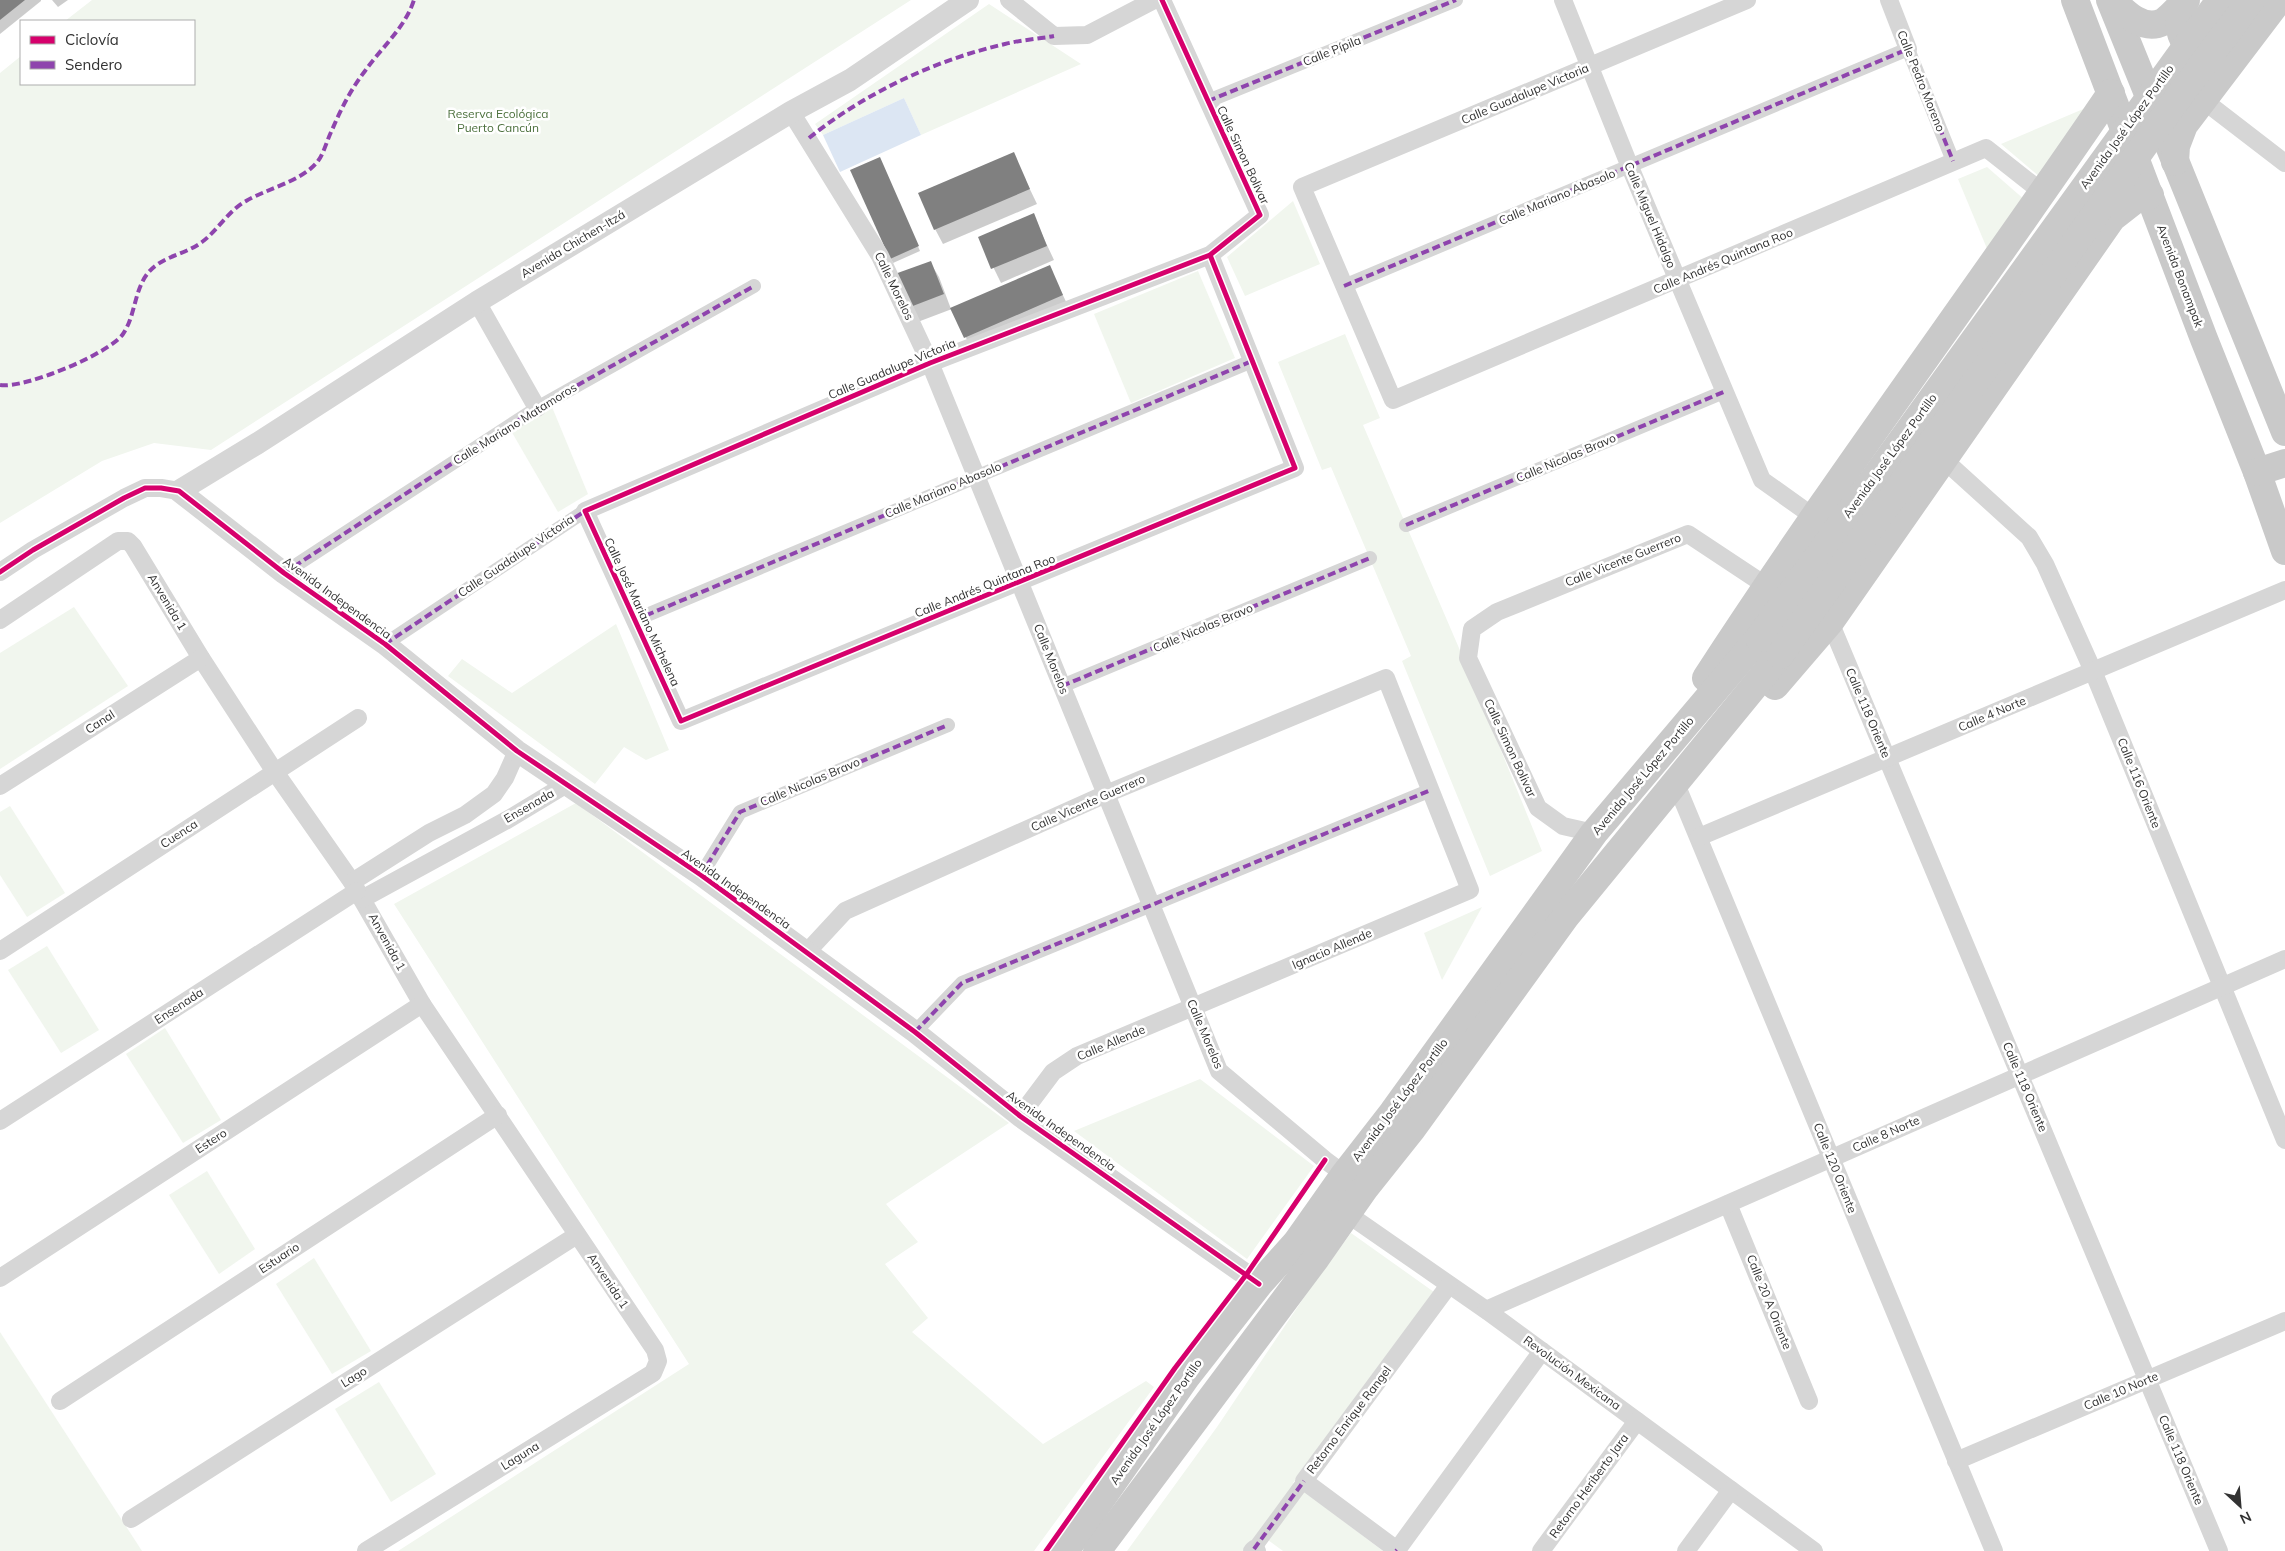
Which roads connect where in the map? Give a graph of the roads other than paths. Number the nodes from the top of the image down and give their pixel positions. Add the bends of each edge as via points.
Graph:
1 (968, 0) edge
2 (1009, 0) edge
3 (1154, 0) edge
4 (1162, 0) edge
5 (1456, 0) edge
6 (1563, 0) edge
7 (1747, 0) edge
8 (1889, 0) edge
9 (2076, 0) edge
10 (2111, 0) edge
11 (2185, 0) edge
12 (2220, 0) edge
13 (2251, 0) edge
14 (2279, 0) edge
15 (2244, 47) junction
16 (1908, 49) junction
17 (1590, 67) junction
18 (2111, 94) junction
19 (2203, 100) junction
20 (1208, 101) junction
21 (791, 112) junction
22 (1953, 161) junction
23 (2175, 162) junction
24 (2285, 164) edge
25 (1630, 167) junction
26 (2042, 195) junction
27 (2150, 196) junction
28 (2093, 244) junction
29 (1210, 255) junction
30 (1678, 280) junction
31 (754, 286) dead end
32 (1344, 286) junction
33 (477, 302) junction
34 (1252, 361) junction
35 (930, 363) junction
36 (1726, 391) junction
37 (537, 408) junction
38 (2285, 432) edge
39 (1944, 459) junction
40 (2285, 464) edge
41 (2257, 472) junction
42 (976, 476) junction
43 (179, 491) junction
44 (585, 510) junction
45 (1814, 517) junction
46 (1406, 525) dead end
47 (2285, 551) edge
48 (1370, 558) dead end
49 (0, 572) edge
50 (284, 573) junction
51 (1020, 582) junction
52 (1768, 587) junction
53 (2285, 590) edge
54 (0, 620) edge
55 (635, 620) junction
56 (1830, 622) junction
57 (1472, 629) joint
58 (385, 644) junction
59 (201, 658) junction
60 (2093, 671) junction
61 (1062, 686) junction
62 (358, 718) dead end
63 (681, 721) joint
64 (948, 724) dead end
65 (517, 751) junction
66 (1887, 758) junction
67 (1647, 769) junction
68 (275, 772) junction
69 (1676, 784) junction
70 (565, 785) junction
71 (0, 786) edge
72 (1431, 790) junction
73 (1106, 794) junction
74 (1594, 833) junction
75 (1699, 837) junction
76 (701, 875) junction
77 (357, 890) junction
78 (1152, 906) junction
79 (0, 951) edge
80 (807, 952) junction
81 (2285, 959) edge
82 (2222, 987) junction
83 (422, 1004) junction
84 (1194, 1008) junction
85 (915, 1032) junction
86 (2020, 1075) junction
87 (498, 1114) junction
88 (1020, 1116) junction
89 (0, 1121) edge
90 (2285, 1140) edge
91 (1831, 1158) junction
92 (1354, 1181) junction
93 (1728, 1204) junction
94 (1336, 1206) junction
95 (578, 1236) junction
96 (0, 1278) edge
97 (1259, 1284) junction
98 (1449, 1285) junction
99 (1486, 1310) junction
100 (2285, 1320) edge
101 (655, 1350) joint
102 (1542, 1351) junction
103 (2147, 1379) junction
104 (60, 1401) dead end
105 (1809, 1401) dead end
106 (1637, 1421) junction
107 (1956, 1461) junction
108 (1304, 1481) junction
109 (1731, 1490) junction
110 (131, 1519) dead end
111 (1254, 1550) edge
112 (1396, 1550) edge
113 (366, 1551) edge
114 (1065, 1551) edge
115 (1097, 1551) edge
116 (1541, 1551) edge
117 (1686, 1551) edge
118 (1814, 1551) edge
119 (1994, 1551) edge
120 (2219, 1551) edge

1 - 21 street, Avenida Chichen-Itzá via 850,80
2 - 3 street via 1054,36 1087,34
4 - 20 street, Calle Simon Bolivar
5 - 20 street, Calle Pípila
6 - 17 street, Calle Miguel Hidalgo
7 - 17 street, Calle Guadalupe Victoria
8 - 16 street, Calle Pedro Moreno
9 - 18 main road, Avenida Bonampak
10 - 11 main road via 2128,15 2146,24 2162,22
10 - 23 main road
11 - 15 main road via 2180,11 2179,28 2186,44 2194,51 2216,57
12 - 67 main road, Avenida José López Portillo, bridge via 1759,638
13 - 69 main road, Avenida José López Portillo, bridge via 2183,90 1780,655
14 - 15 main road
15 - 19 main road
16 - 22 street, Calle Pedro Moreno
16 - 25 street, Calle Mariano Abasolo
17 - 25 street, Calle Miguel Hidalgo
17 - 32 street, Calle Guadalupe Victoria via 1302,186
18 - 26 main road
18 - 27 main road, Avenida Bonampak
19 - 23 main road via 2184,125 2176,146
19 - 24 street
20 - 29 street, Calle Simon Bolivar via 1260,215
21 - 33 street, Avenida Chichen-Itzá
21 - 35 street, Calle Morelos via 880,256
22 - 26 street, Calle Andrés Quintana Roo via 1986,148
22 - 30 street, Calle Andrés Quintana Roo
23 - 38 main road
25 - 30 street, Calle Miguel Hidalgo
25 - 32 street, Calle Mariano Abasolo
26 - 28 main road via 2070,195 2083,203 2092,215 2095,229
26 - 45 main road
27 - 28 main road via 2123,208
27 - 41 main road, Avenida Bonampak
28 - 39 main road
29 - 34 street
29 - 35 street, Calle Guadalupe Victoria
30 - 32 street, Calle Andrés Quintana Roo via 1393,400
30 - 36 street, Calle Miguel Hidalgo
31 - 37 street, Calle Mariano Matamoros
33 - 37 street
33 - 43 street, Avenida Chichen-Itzá
34 - 42 street, Calle Mariano Abasolo
34 - 51 street, Calle Andrés Quintana Roo via 1295,468
35 - 42 street, Calle Morelos
35 - 44 street, Calle Guadalupe Victoria
36 - 45 street, Calle Miguel Hidalgo via 1762,480
36 - 46 street, Calle Nicolas Bravo
37 - 50 street, Calle Mariano Matamoros
39 - 56 main road
39 - 60 street, Calle 116 Oriente via 2029,537 2045,564
40 - 41 main road
41 - 47 main road, Avenida Bonampak
42 - 51 street, Calle Morelos
42 - 55 street, Calle Mariano Abasolo
43 - 49 street via 145,488
43 - 50 street, Avenida Independencia
44 - 55 street, Calle José Mariano Michelena
44 - 58 street, Calle Guadalupe Victoria
45 - 52 main road
48 - 61 street, Calle Nicolas Bravo
50 - 58 street, Avenida Independencia
51 - 61 street, Calle Morelos
51 - 63 street, Calle Andrés Quintana Roo
52 - 57 street, Calle Vicente Guerrero via 1688,534 1497,612
52 - 67 main road
53 - 60 street, Calle 4 Norte
54 - 59 street, Anvenida 1 via 118,541 128,541
55 - 63 street, Calle José Mariano Michelena
56 - 66 street, Calle 118 Oriente
56 - 69 main road via 1776,686
57 - 74 street, Calle Simon Bolivar via 1468,658 1538,808 1563,826
58 - 65 street, Avenida Independencia
59 - 68 street, Anvenida 1
59 - 71 street, Canal
60 - 66 street, Calle 4 Norte
60 - 82 street, Calle 116 Oriente
61 - 73 street, Calle Morelos
62 - 68 street, Cuenca
64 - 76 street, Calle Nicolas Bravo via 740,812
65 - 70 street, Avenida Independencia
65 - 77 street, Ensenada via 505,778 488,799 429,834
66 - 75 street, Calle 4 Norte
66 - 86 street, Calle 118 Oriente
67 - 74 main road, Avenida José López Portillo
68 - 77 street, Anvenida 1
68 - 79 street, Cuenca
69 - 75 street, Calle 120 Oriente
69 - 92 main road, Avenida José López Portillo via 1566,916 1412,1129
70 - 76 street, Avenida Independencia
70 - 77 street, Ensenada via 507,820
72 - 73 street, Calle Vicente Guerrero via 1386,678
72 - 78 street
72 - 84 street, Ignacio Allende via 1470,890
73 - 78 street, Calle Morelos
73 - 80 street, Calle Vicente Guerrero via 845,911
74 - 92 main road, Avenida José López Portillo via 1393,1112
75 - 91 street, Calle 120 Oriente
76 - 80 street, Avenida Independencia
77 - 83 street, Anvenida 1
77 - 89 street, Ensenada
78 - 84 street, Calle Morelos
78 - 85 street via 962,983
80 - 85 street, Avenida Independencia
81 - 82 street, Calle 8 Norte
82 - 86 street, Calle 8 Norte
82 - 90 street, Calle 116 Oriente
83 - 87 street, Anvenida 1
83 - 96 street, Estero
84 - 88 street, Calle Allende via 1077,1056 1053,1072
84 - 92 street, Calle Morelos via 1220,1071
85 - 88 street, Avenida Independencia
86 - 91 street, Calle 8 Norte
86 - 103 street, Calle 118 Oriente
87 - 95 street, Anvenida 1
87 - 104 street, Estuario
88 - 97 street, Avenida Independencia
91 - 93 street, Calle 8 Norte
91 - 107 street, Calle 120 Oriente
92 - 94 main road, Avenida José López Portillo
93 - 99 street, Calle 8 Norte
93 - 105 street, Calle 20 A Oriente
94 - 97 main road, Avenida José López Portillo via 1296,1242
94 - 98 street, Revolución Mexicana
94 - 115 main road, Avenida José López Portillo via 1316,1258
95 - 101 street, Anvenida 1
95 - 110 street, Lago
97 - 114 main road, Avenida José López Portillo via 1187,1376
98 - 99 street, Revolución Mexicana
98 - 108 street, Retorno Enrique Rangel
99 - 102 street, Revolución Mexicana
100 - 103 street, Calle 10 Norte
101 - 113 street, Laguna via 658,1361 653,1373
102 - 106 street, Revolución Mexicana
102 - 112 street, Retorno Enrique Rangel
103 - 107 street, Calle 10 Norte
103 - 120 street, Calle 118 Oriente
106 - 109 street, Revolución Mexicana
106 - 116 street, Retorno Heriberto Jara
107 - 119 street, Calle 120 Oriente
108 - 111 street
108 - 112 street, Retorno Enrique Rangel
109 - 117 street
109 - 118 street, Revolución Mexicana

